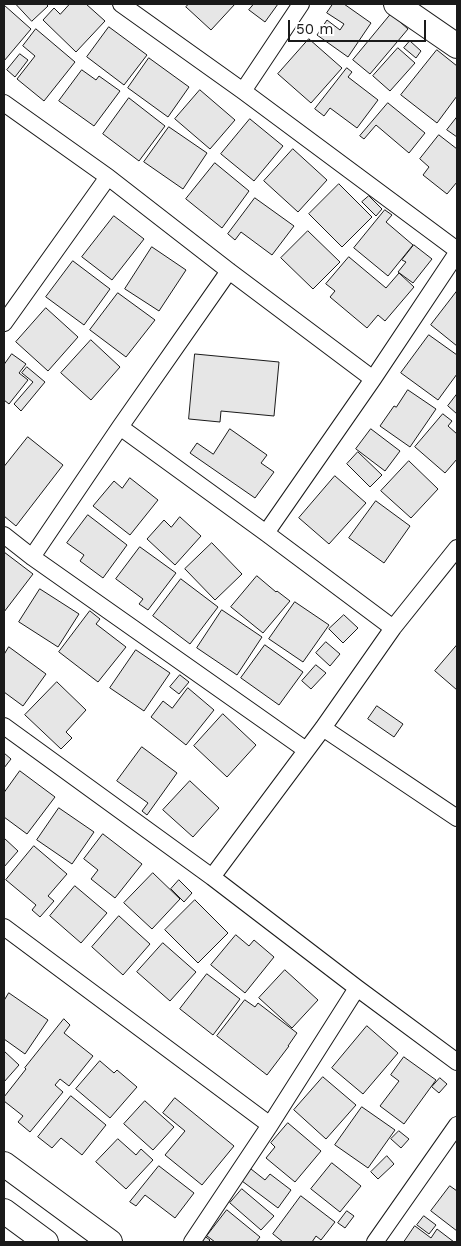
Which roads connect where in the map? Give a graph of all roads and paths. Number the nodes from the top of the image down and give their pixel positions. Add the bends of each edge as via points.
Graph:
1 (121, 4) edge
2 (301, 4) edge
3 (396, 4) edge
4 (457, 46) edge
5 (243, 91) junction
6 (4, 104) edge
7 (108, 176) junction
8 (457, 251) edge
9 (229, 271) junction
10 (4, 323) edge
11 (372, 379) junction
12 (120, 428) junction
13 (266, 533) junction
14 (4, 535) edge
15 (457, 548) edge
16 (32, 557) junction
17 (393, 628) junction
18 (4, 726) edge
19 (323, 728) junction
20 (306, 750) junction
21 (457, 818) edge
22 (212, 877) junction
23 (4, 927) edge
24 (357, 988) junction
25 (457, 1062) edge
26 (457, 1124) edge
27 (270, 1125) junction
28 (4, 1164) edge
29 (4, 1211) edge
30 (46, 1242) edge
31 (110, 1242) edge
32 (192, 1242) edge
33 (375, 1242) edge

1 - 5 street
2 - 5 street
3 - 4 main road
5 - 8 street
6 - 7 street
7 - 9 street
7 - 10 street
8 - 11 street
9 - 11 street
9 - 12 street
11 - 13 street
12 - 13 street
12 - 16 street
13 - 17 street
14 - 16 street
15 - 17 street
16 - 20 street
17 - 19 street
18 - 22 street
19 - 20 street
19 - 21 street
20 - 22 street
22 - 24 street
23 - 27 street
24 - 25 street
24 - 27 street
26 - 33 street
27 - 32 street
28 - 31 main road
29 - 30 main road

